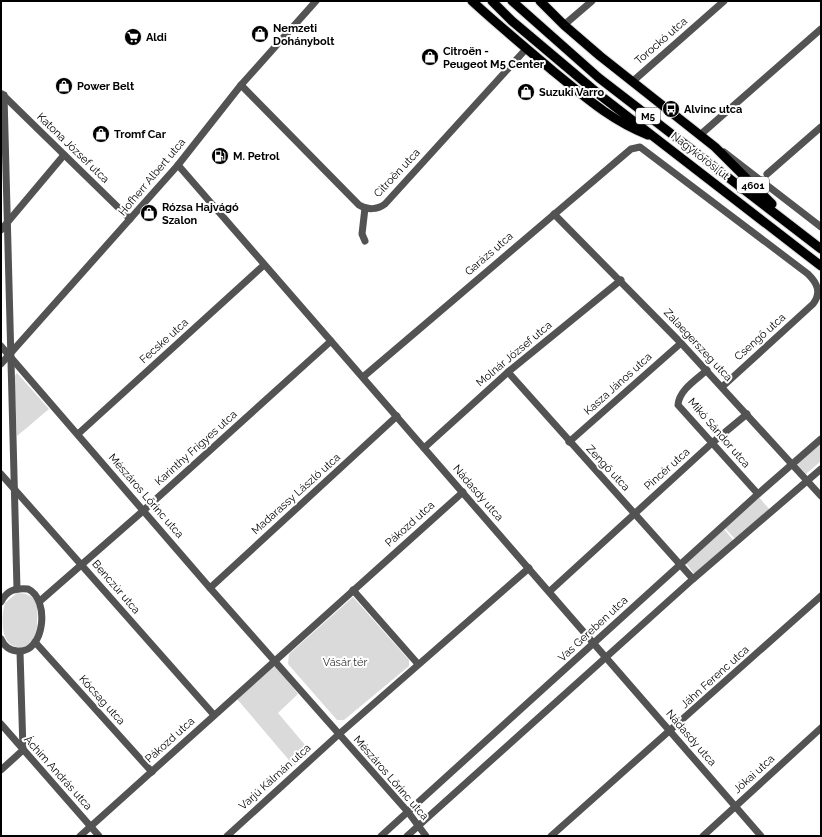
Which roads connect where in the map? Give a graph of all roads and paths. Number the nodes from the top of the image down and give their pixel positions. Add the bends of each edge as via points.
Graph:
1 (316, 1) edge
2 (472, 1) edge
3 (492, 1) edge
4 (512, 1) edge
5 (540, 1) edge
6 (592, 1) edge
7 (724, 1) edge
8 (564, 25) junction
9 (821, 29) edge
10 (526, 49) junction
11 (632, 82) junction
12 (241, 85) junction
13 (2, 96) edge
14 (821, 127) edge
15 (700, 136) junction
16 (660, 140) junction
17 (715, 147) junction
18 (64, 155) junction
19 (178, 165) junction
20 (767, 174) dead end
21 (365, 208) junction
22 (554, 214) junction
23 (130, 219) junction
24 (6, 224) junction
25 (790, 224) junction
26 (820, 225) edge
27 (1, 230) edge
28 (365, 241) dead end
29 (821, 248) edge
30 (264, 265) junction
31 (821, 266) edge
32 (620, 280) junction
33 (813, 304) joint
34 (331, 341) junction
35 (681, 343) junction
36 (1, 346) edge
37 (9, 355) junction
38 (1, 364) edge
39 (707, 370) junction
40 (508, 372) junction
41 (363, 377) junction
42 (722, 387) junction
43 (747, 414) junction
44 (397, 416) junction
45 (78, 434) junction
46 (821, 439) edge
47 (570, 442) junction
48 (712, 443) junction
49 (424, 448) junction
50 (793, 464) junction
51 (821, 470) edge
52 (1, 474) edge
53 (808, 481) junction
54 (14, 489) junction
55 (463, 492) junction
56 (758, 494) junction
57 (821, 496) edge
58 (144, 510) junction
59 (635, 513) junction
60 (681, 563) junction
61 (82, 565) junction
62 (529, 568) junction
63 (693, 578) junction
64 (210, 588) junction
65 (17, 589) junction
66 (353, 590) junction
67 (550, 591) junction
68 (821, 596) edge
69 (1, 601) edge
70 (40, 601) junction
71 (1, 639) edge
72 (35, 642) junction
73 (594, 642) junction
74 (20, 652) junction
75 (606, 658) junction
76 (275, 659) junction
77 (418, 664) junction
78 (214, 715) junction
79 (1, 724) edge
80 (821, 728) edge
81 (670, 731) junction
82 (338, 735) junction
83 (23, 750) junction
84 (1, 770) edge
85 (152, 772) junction
86 (735, 806) junction
87 (408, 812) junction
88 (90, 826) junction
89 (418, 827) junction
90 (80, 836) edge
91 (99, 836) edge
92 (227, 836) edge
93 (381, 836) edge
94 (407, 836) edge
95 (426, 836) edge
96 (551, 836) edge
97 (703, 836) edge
98 (761, 836) edge

1 - 12 street, Hofherr Albert utca
2 - 10 main road
3 - 16 main road, Nagykőrösi út / M5 via 595,91
4 - 25 main road, Nagykőrösi út / M5 via 599,78
5 - 8 main road, Nagykőrösi út
6 - 8 street
7 - 11 street, Torockó utca
8 - 11 main road, Nagykőrösi út
9 - 15 street
10 - 16 main road via 615,120
10 - 21 street, Citroën utca via 385,204 377,208
11 - 15 main road, Nagykőrösi út
12 - 19 street, Hofherr Albert utca
12 - 21 street, Citroën utca via 359,205
13 - 18 street, Katona József utca
13 - 24 street
14 - 20 street
15 - 17 main road, Nagykőrösi út
16 - 31 main road, Nagykőrösi út / M5
17 - 25 main road, 4601
17 - 26 street, Nagykőrösi út via 736,160
18 - 23 street, Katona József utca
18 - 24 street
19 - 23 street, Hofherr Albert utca
19 - 30 street, Nádasdy utca
21 - 28 street via 362,234
22 - 32 street, Zalaegerszeg utca
22 - 33 street, Garázs utca via 634,148 643,148 808,274 818,290 818,297
22 - 41 street, Garázs utca
23 - 37 street, Hofherr Albert utca
24 - 27 street
24 - 37 street
25 - 29 main road, Nagykőrösi út / M5
30 - 34 street, Nádasdy utca
30 - 45 street, Fecske utca
32 - 35 street, Zalaegerszeg utca
32 - 40 street, Molnár József utca
33 - 42 street, Csengő utca
34 - 41 street, Nádasdy utca
34 - 58 street, Karinthy Frigyes utca
35 - 39 street, Zalaegerszeg utca
35 - 47 street, Kasza János utca
36 - 37 street, Mészáros Lőrinc utca
37 - 38 street, Hofherr Albert utca
37 - 45 street, Mészáros Lőrinc utca
37 - 54 street
39 - 42 street, Zalaegerszeg utca
39 - 48 street, Mikó Sándor utca via 682,393 678,398 678,405
40 - 47 street, Zengő utca
40 - 49 street, Molnár József utca
41 - 44 street, Nádasdy utca
42 - 43 street, Zalaegerszeg utca
43 - 48 street, Pincér utca
43 - 50 street, Zalaegerszeg utca
44 - 49 street, Nádasdy utca
44 - 64 street, Madarassy László utca
45 - 58 street, Mészáros Lőrinc utca
46 - 50 street, Vas Gereben utca
47 - 59 street, Zengő utca
48 - 56 street, Mikó Sándor utca
48 - 59 street, Pincér utca
49 - 55 street, Nádasdy utca
50 - 53 street, Zalaegerszeg utca
50 - 56 street, Vas Gereben utca
51 - 53 street
52 - 54 street, Benczúr utca
53 - 57 street, Zalaegerszeg utca
53 - 63 street
54 - 61 street, Benczúr utca
54 - 65 street
55 - 62 street, Nádasdy utca
55 - 66 street, Pákozd utca
56 - 60 street, Vas Gereben utca
58 - 61 street, Karinthy Frigyes utca
58 - 64 street, Mészáros Lőrinc utca
59 - 60 street, Zengő utca
59 - 67 street, Pincér utca
60 - 63 street, Zengő utca
60 - 73 street, Vas Gereben utca
61 - 70 street, Karinthy Frigyes utca
61 - 78 street, Benczúr utca
62 - 67 street, Nádasdy utca
62 - 77 street
63 - 75 street
64 - 76 street, Mészáros Lőrinc utca
65 - 69 street via 6,594
65 - 70 street via 32,591
66 - 76 street
66 - 77 street
67 - 73 street, Nádasdy utca
68 - 81 street, Jáhn Ferenc utca
70 - 72 street via 40,625
71 - 74 street via 7,648
72 - 74 street via 28,650
72 - 85 street, Kócsag utca
73 - 75 street, Nádasdy utca
73 - 87 street, Vas Gereben utca
74 - 83 street
75 - 81 street, Nádasdy utca
75 - 89 street
76 - 78 street, Pákozd utca
76 - 82 street
77 - 82 street
78 - 85 street, Pákozd utca
79 - 83 street, Áchim András utca
80 - 86 street, Jókai utca
81 - 86 street, Nádasdy utca
81 - 96 street, Jáhn Ferenc utca
82 - 87 street, Mészáros Lőrinc utca
82 - 92 street, Varjú Kálmán utca
83 - 84 street
83 - 88 street, Áchim András utca
85 - 88 street, Pákozd utca
86 - 97 street, Jókai utca
86 - 98 street, Nádasdy utca
87 - 89 street, Mészáros Lőrinc utca
87 - 93 street, Vas Gereben utca
88 - 90 street, Pákozd utca
88 - 91 street, Áchim András utca
89 - 94 street
89 - 95 street, Mészáros Lőrinc utca

